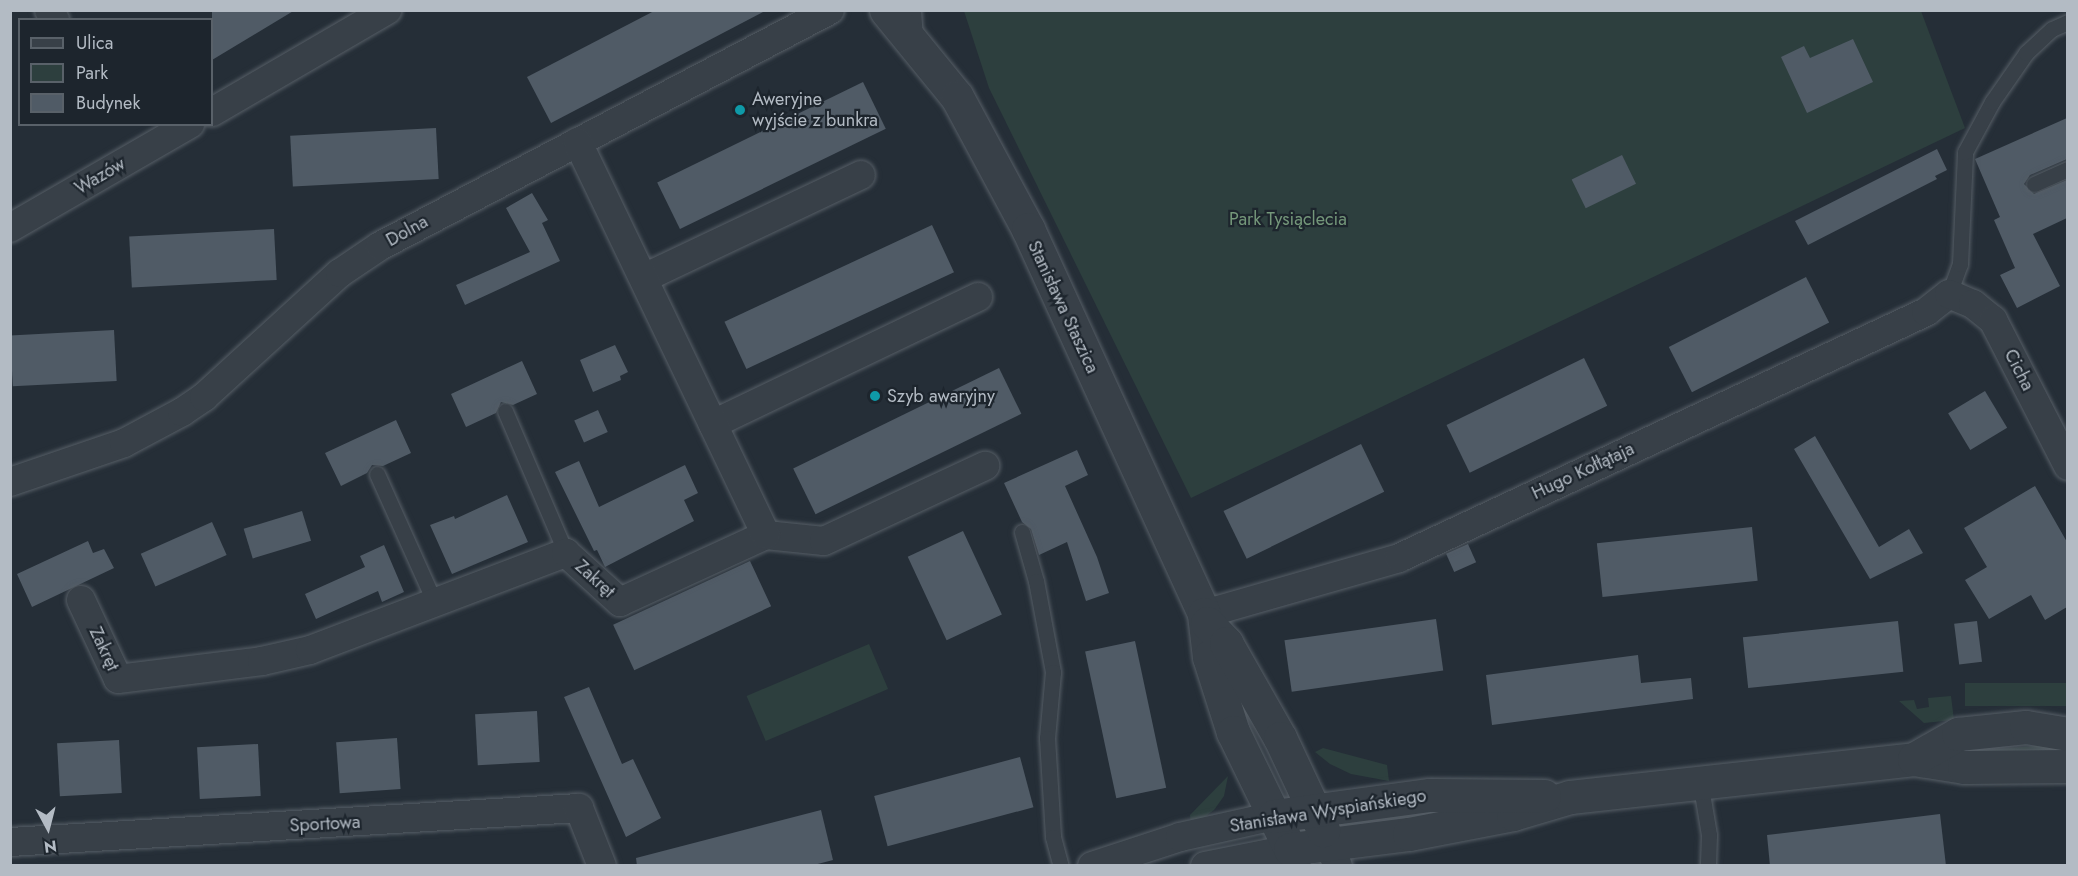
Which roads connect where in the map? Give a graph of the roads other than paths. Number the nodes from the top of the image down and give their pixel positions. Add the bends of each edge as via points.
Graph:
1 (387, 10) edge
2 (830, 10) edge
3 (886, 10) edge
4 (2067, 22) edge
5 (914, 26) edge
6 (213, 111) edge
7 (187, 126) edge
8 (578, 142) junction
9 (2067, 169) edge
10 (861, 175) dead end
11 (2034, 184) dead end
12 (10, 228) edge
13 (644, 278) junction
14 (1949, 294) junction
15 (978, 297) dead end
16 (505, 411) dead end
17 (713, 424) junction
18 (985, 466) dead end
19 (2067, 466) edge
20 (377, 474) dead end
21 (10, 482) edge
22 (1022, 532) dead end
23 (766, 535) junction
24 (566, 553) junction
25 (81, 600) dead end
26 (435, 603) junction
27 (1205, 619) junction
28 (2067, 714) edge
29 (2025, 727) junction
30 (2067, 734) edge
31 (1914, 759) junction
32 (2031, 765) junction
33 (2067, 766) edge
34 (1700, 781) junction
35 (2067, 789) edge
36 (1570, 797) junction
37 (1315, 811) junction
38 (1274, 816) junction
39 (10, 842) edge
40 (1334, 855) edge
41 (1293, 857) edge
42 (602, 866) edge
43 (1061, 866) edge
44 (1092, 866) edge
45 (1205, 866) edge
46 (1708, 866) edge

1 - 6 street
2 - 8 street, Dolna
3 - 5 street, Stanisława Staszica
4 - 14 lane via 2052,29 2026,53 1992,102 1965,152 1960,264
5 - 27 street, Stanisława Staszica via 995,161
7 - 12 street, Wazów
8 - 13 street
8 - 21 street, Dolna via 448,208 340,273 204,397 182,412 124,443
9 - 11 lane
10 - 13 street
13 - 17 street
14 - 19 street, Cicha via 1973,304 1993,320
14 - 27 street, Hugo Kołłątaja via 1926,312 1399,558
15 - 17 street
16 - 24 lane
17 - 23 street
18 - 23 street via 824,541
20 - 26 lane
22 - 43 lane via 1036,581 1053,672 1047,738 1053,837
23 - 24 street, Zakręt via 620,602
24 - 26 street, Zakręt
25 - 26 street, Zakręt via 118,679 262,661 310,650
27 - 37 street, Stanisława Staszica via 1238,663
27 - 38 street, Stanisława Staszica via 1209,657 1233,732
28 - 29 street
29 - 30 street, Stanisława Wyspiańskiego
29 - 31 street, Stanisława Wyspiańskiego via 1958,734
31 - 32 street, Stanisława Wyspiańskiego via 1964,767
31 - 34 street, Stanisława Wyspiańskiego
32 - 33 street, Stanisława Wyspiańskiego
32 - 35 street via 2055,785
34 - 36 street, Stanisława Wyspiańskiego
34 - 46 lane via 1709,835
36 - 37 street, Stanisława Wyspiańskiego via 1430,795
36 - 40 street, Stanisława Wyspiańskiego
37 - 38 street, Stanisława Wyspiańskiego
37 - 40 street, Stanisława Staszica
38 - 41 street, Stanisława Staszica
38 - 44 street, Stanisława Wyspiańskiego via 1180,837
39 - 42 street, Sportowa via 579,808
40 - 41 street, Stanisława Wyspiańskiego
41 - 45 street, Stanisława Wyspiańskiego

